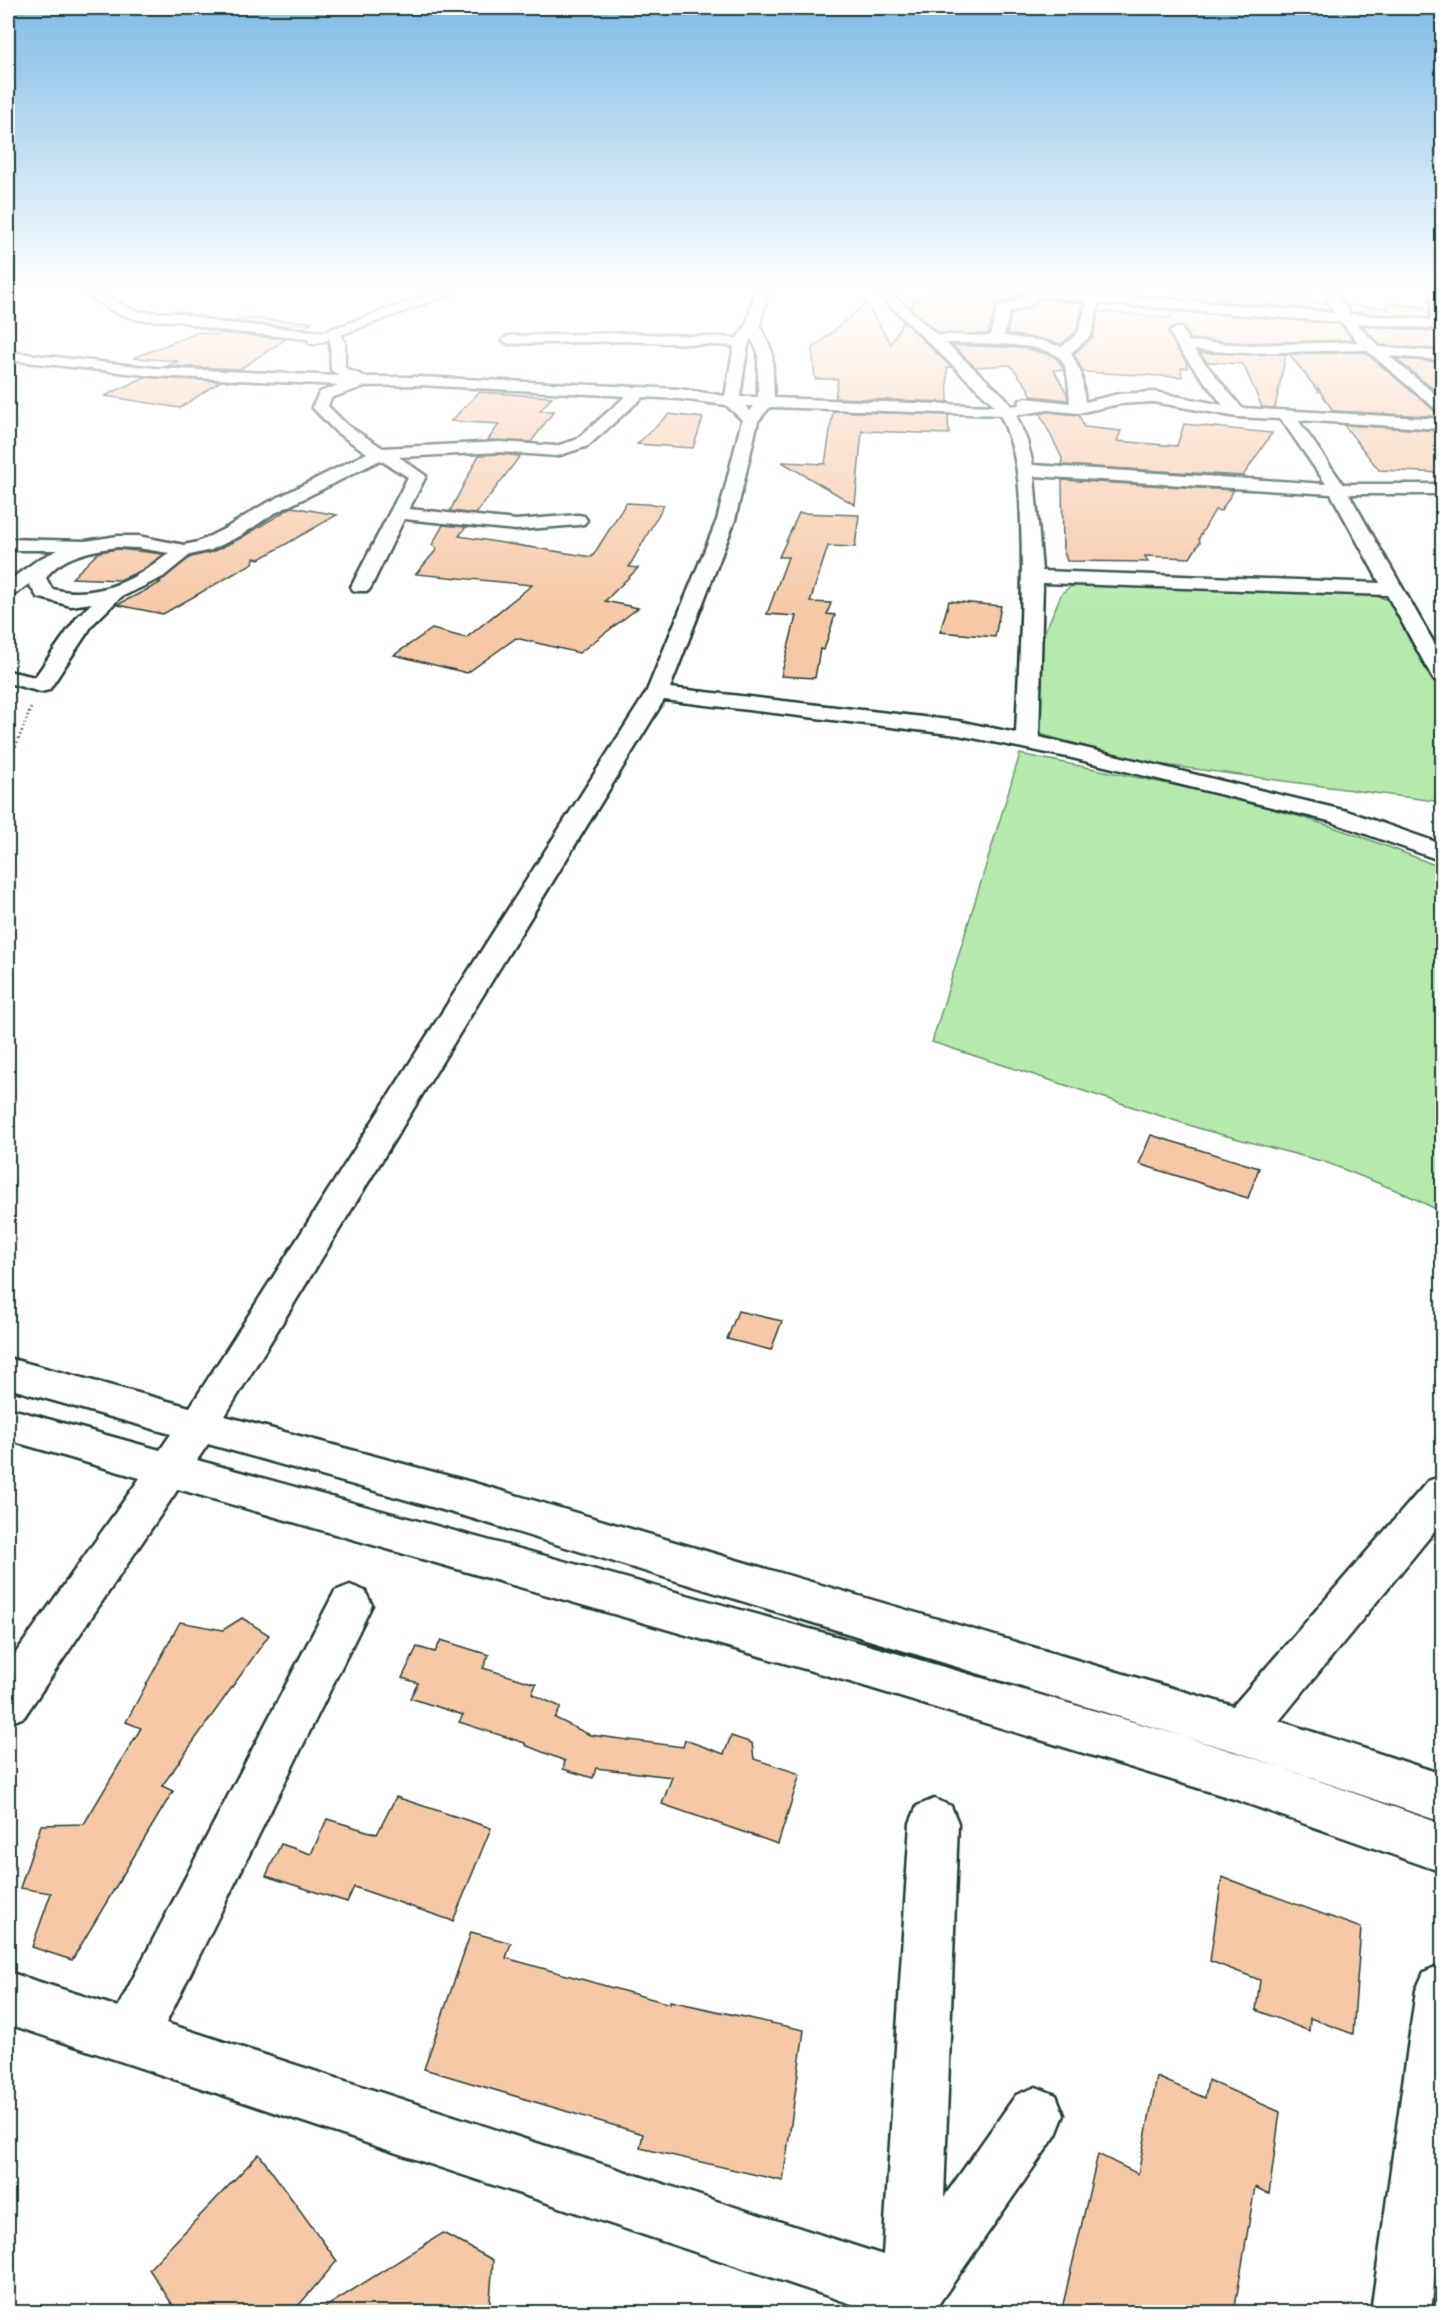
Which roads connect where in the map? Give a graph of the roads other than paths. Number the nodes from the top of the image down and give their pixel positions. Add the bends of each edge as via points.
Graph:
1 (323, 400) edge
2 (630, 400) edge
3 (749, 400) edge
4 (763, 400) edge
5 (998, 400) edge
6 (1077, 400) edge
7 (1113, 400) edge
8 (1172, 400) edge
9 (1228, 400) edge
10 (1003, 405) junction
11 (1078, 408) junction
12 (1237, 412) junction
13 (1286, 415) junction
14 (1443, 416) edge
15 (1409, 420) junction
16 (1443, 424) edge
17 (380, 453) junction
18 (1026, 470) junction
19 (1443, 489) edge
20 (1338, 490) junction
21 (400, 513) junction
22 (578, 520) dead end
23 (8, 544) edge
24 (85, 545) junction
25 (183, 551) junction
26 (46, 562) junction
27 (1033, 577) junction
28 (361, 587) dead end
29 (1395, 589) junction
30 (8, 590) edge
31 (114, 593) junction
32 (1443, 675) edge
33 (8, 677) edge
34 (657, 693) junction
35 (1027, 742) junction
36 (1443, 854) edge
37 (8, 1372) edge
38 (8, 1424) edge
39 (199, 1425) junction
40 (169, 1469) junction
41 (1443, 1493) edge
42 (350, 1605) dead end
43 (8, 1702) edge
44 (1242, 1731) junction
45 (1443, 1798) edge
46 (934, 1823) dead end
47 (1443, 1848) edge
48 (1443, 1990) edge
49 (8, 1998) edge
50 (131, 2038) junction
51 (1036, 2115) dead end
52 (909, 2303) edge
53 (1401, 2313) edge

1 - 17 street via 320,407 346,434
2 - 17 street via 582,443 557,452 452,447
3 - 34 street via 726,520
4 - 10 street
5 - 10 street
6 - 11 street
7 - 11 street
8 - 12 street
9 - 12 street
10 - 11 street
10 - 18 street
12 - 13 street
13 - 15 street
13 - 20 street
14 - 15 street
15 - 16 street
17 - 21 street via 417,476
17 - 25 street via 204,546
18 - 20 street
18 - 27 street
19 - 20 street
20 - 29 street
21 - 22 street via 516,525
21 - 28 street
23 - 24 street
24 - 25 street via 120,541 166,544
24 - 26 street
25 - 31 street via 156,573
26 - 30 street
26 - 31 street via 36,578 44,593 71,600
27 - 29 street
27 - 35 street
29 - 32 street
31 - 33 street via 85,620 41,686
34 - 35 street via 958,728
34 - 39 street
35 - 36 street via 1338,816
37 - 39 street
38 - 40 street
39 - 40 street
39 - 44 street via 471,1500
40 - 43 street
40 - 47 street via 1222,1771
41 - 44 street
42 - 50 street
44 - 45 street
46 - 52 street
48 - 53 street
49 - 50 street
50 - 52 street
51 - 52 street

